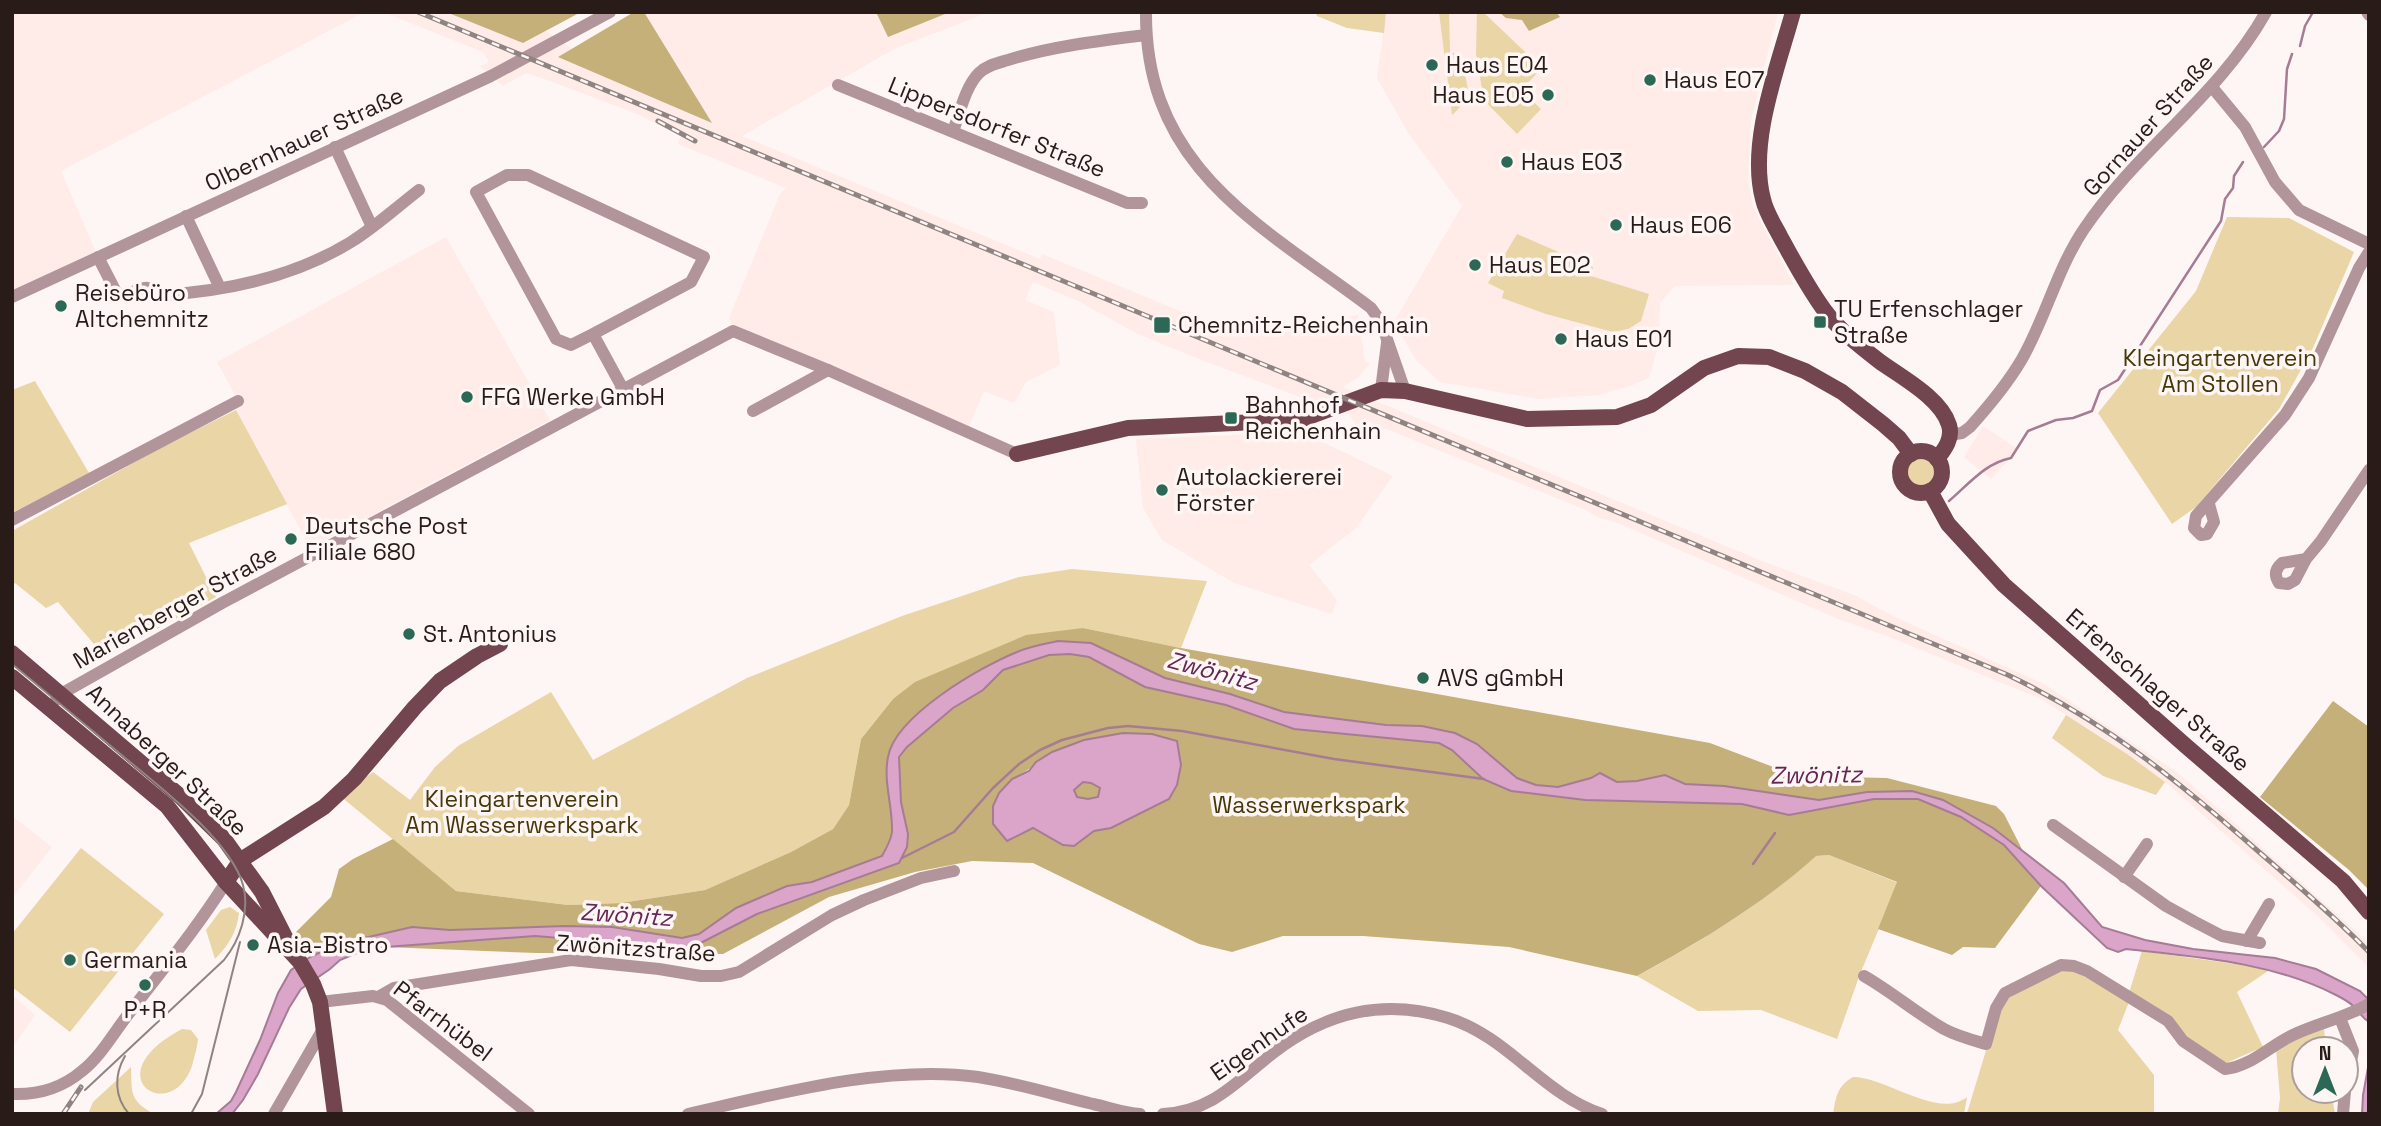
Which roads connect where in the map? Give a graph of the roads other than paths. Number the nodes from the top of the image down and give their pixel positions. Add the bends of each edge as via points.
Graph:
1 (610, 12) edge
2 (1146, 12) edge
3 (1793, 12) edge
4 (2266, 12) edge
5 (1146, 35) junction
6 (838, 85) dead end
7 (2212, 87) junction
8 (953, 131) junction
9 (335, 147) junction
10 (419, 190) dead end
11 (1142, 203) dead end
12 (186, 216) junction
13 (372, 227) junction
14 (2369, 244) edge
15 (2369, 253) edge
16 (98, 257) junction
17 (220, 288) junction
18 (12, 297) edge
19 (593, 334) junction
20 (1387, 342) junction
21 (828, 370) junction
22 (623, 389) junction
23 (1378, 391) junction
24 (1405, 391) junction
25 (238, 401) dead end
26 (754, 411) dead end
27 (1950, 435) junction
28 (1017, 454) joint
29 (1911, 454) junction
30 (1937, 458) junction
31 (2369, 470) edge
32 (1930, 491) junction
33 (2208, 504) dead end
34 (12, 520) edge
35 (2306, 559) dead end
36 (500, 644) dead end
37 (12, 653) edge
38 (12, 677) edge
39 (61, 694) junction
40 (49, 708) junction
41 (2053, 825) dead end
42 (2147, 844) dead end
43 (241, 860) junction
44 (954, 871) dead end
45 (2124, 877) junction
46 (226, 882) junction
47 (2269, 904) dead end
48 (2369, 912) edge
49 (297, 958) junction
50 (1864, 976) dead end
51 (380, 996) junction
52 (320, 1002) junction
53 (2363, 1007) edge
54 (2340, 1018) junction
55 (323, 1029) junction
56 (2347, 1035) edge
57 (12, 1094) edge
58 (274, 1114) edge
59 (335, 1114) edge
60 (529, 1114) edge
61 (688, 1114) edge
62 (1140, 1114) edge
63 (1163, 1114) edge
64 (1602, 1114) edge

1 - 9 street, Olbernhauer Straße via 491,76
2 - 5 street
3 - 27 main road via 1765,119 1759,181 1763,201 1825,312 1858,344 1929,397 1950,426
4 - 7 street, Gornauer Straße
5 - 8 street via 1037,51 986,67 970,86
5 - 20 street via 1154,83 1172,130 1199,169 1238,210 1371,308
6 - 8 street, Lippersdorfer Straße
7 - 14 street via 2245,127 2274,182 2299,210
7 - 27 street, Gornauer Straße via 2148,150 2084,228 2022,359 1970,427
8 - 11 street, Lippersdorfer Straße via 1127,203
9 - 12 street, Olbernhauer Straße
9 - 13 street
10 - 13 street
12 - 16 street, Olbernhauer Straße
12 - 17 street
13 - 17 street via 324,256 266,280
15 - 33 street via 2309,378 2286,415
16 - 17 street via 117,294 131,295 146,287 162,295
16 - 18 street, Olbernhauer Straße
19 - 19 street via 691,282 704,257 528,175 507,175 476,192 556,339 571,345
19 - 22 street
20 - 23 street
20 - 24 street
21 - 22 street, Marienberger Straße via 733,331
21 - 26 street
21 - 28 street
22 - 39 street, Marienberger Straße
23 - 24 main road
23 - 28 main road via 1300,419 1128,428
24 - 29 main road via 1527,419 1616,417 1651,405 1704,368 1738,356 1769,357 1842,392 1899,438
25 - 34 street
27 - 30 main road
29 - 30 main road via 1924,451
29 - 32 main road via 1901,468 1903,481 1917,492
30 - 32 main road via 1941,478
31 - 35 street
32 - 48 main road, Erfenschlager Straße via 1948,524 2004,585 2343,881
36 - 43 main road via 440,681 324,807
37 - 39 main road, Annaberger Straße
38 - 40 main road, Annaberger Straße
39 - 40 street, Marienberger Straße
39 - 43 main road, Annaberger Straße via 205,819
40 - 46 main road, Annaberger Straße via 167,806
41 - 45 street
42 - 45 street
43 - 46 main road
43 - 49 main road, Annaberger Straße
44 - 51 street, Zwönitzstraße via 921,878 853,905 739,972 701,976 571,960 394,988
45 - 47 street via 2222,936 2253,942
46 - 49 main road, Annaberger Straße
46 - 57 street via 83,1071 35,1093
49 - 52 main road, Annaberger Straße
50 - 54 street via 1942,1028 1986,1044 2005,993 2061,965 2074,965 2168,1021 2183,1041 2225,1069 2265,1053 2295,1034
51 - 52 street, Pfarrhübel
51 - 60 street, Pfarrhübel
52 - 55 main road, Annaberger Straße
53 - 54 street
54 - 56 street
55 - 58 street
55 - 59 main road, Annaberger Straße
61 - 62 street via 834,1084 942,1074
63 - 64 street, Eigenhufe via 1179,1113 1218,1098 1316,1025 1387,1008 1450,1019 1483,1033 1560,1094

